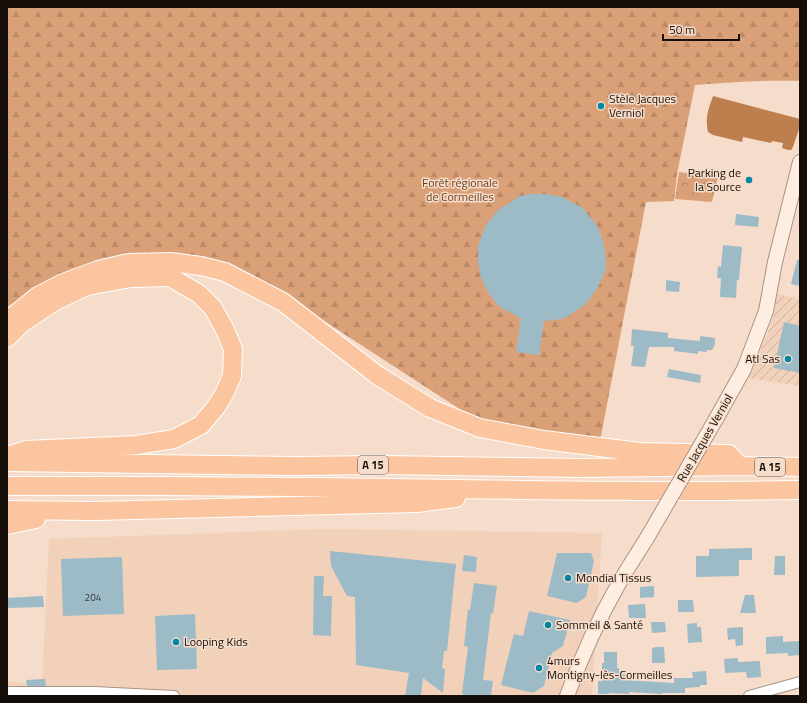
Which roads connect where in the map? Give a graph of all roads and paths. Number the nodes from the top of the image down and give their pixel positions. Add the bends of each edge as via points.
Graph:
1 (800, 162) edge
2 (7, 321) edge
3 (7, 338) edge
4 (7, 456) edge
5 (7, 462) edge
6 (740, 466) junction
7 (800, 467) edge
8 (7, 486) edge
9 (519, 490) junction
10 (800, 490) edge
11 (7, 510) edge
12 (94, 511) junction
13 (7, 525) edge
14 (800, 682) edge
15 (7, 692) edge
16 (174, 696) edge
17 (567, 696) edge
18 (749, 696) edge

1 - 17 street, Rue Jacques Verniol, bridge via 775,262 766,311 744,369 621,579 599,621
2 - 6 highway via 38,296 98,270 128,263 171,262 201,266 224,272 283,302 377,375 430,408 480,428 544,440 639,452 729,454
3 - 4 highway via 22,323 57,300 87,286 131,278 170,277 199,294 213,308 233,349 232,376 216,407 202,425 174,439 136,444 26,450
5 - 6 highway, A 15 via 581,468
6 - 7 highway, A 15
8 - 9 highway, A 15
9 - 10 highway, A 15
9 - 12 highway via 417,503
11 - 12 highway
12 - 13 highway
14 - 18 street
15 - 16 street via 94,692

